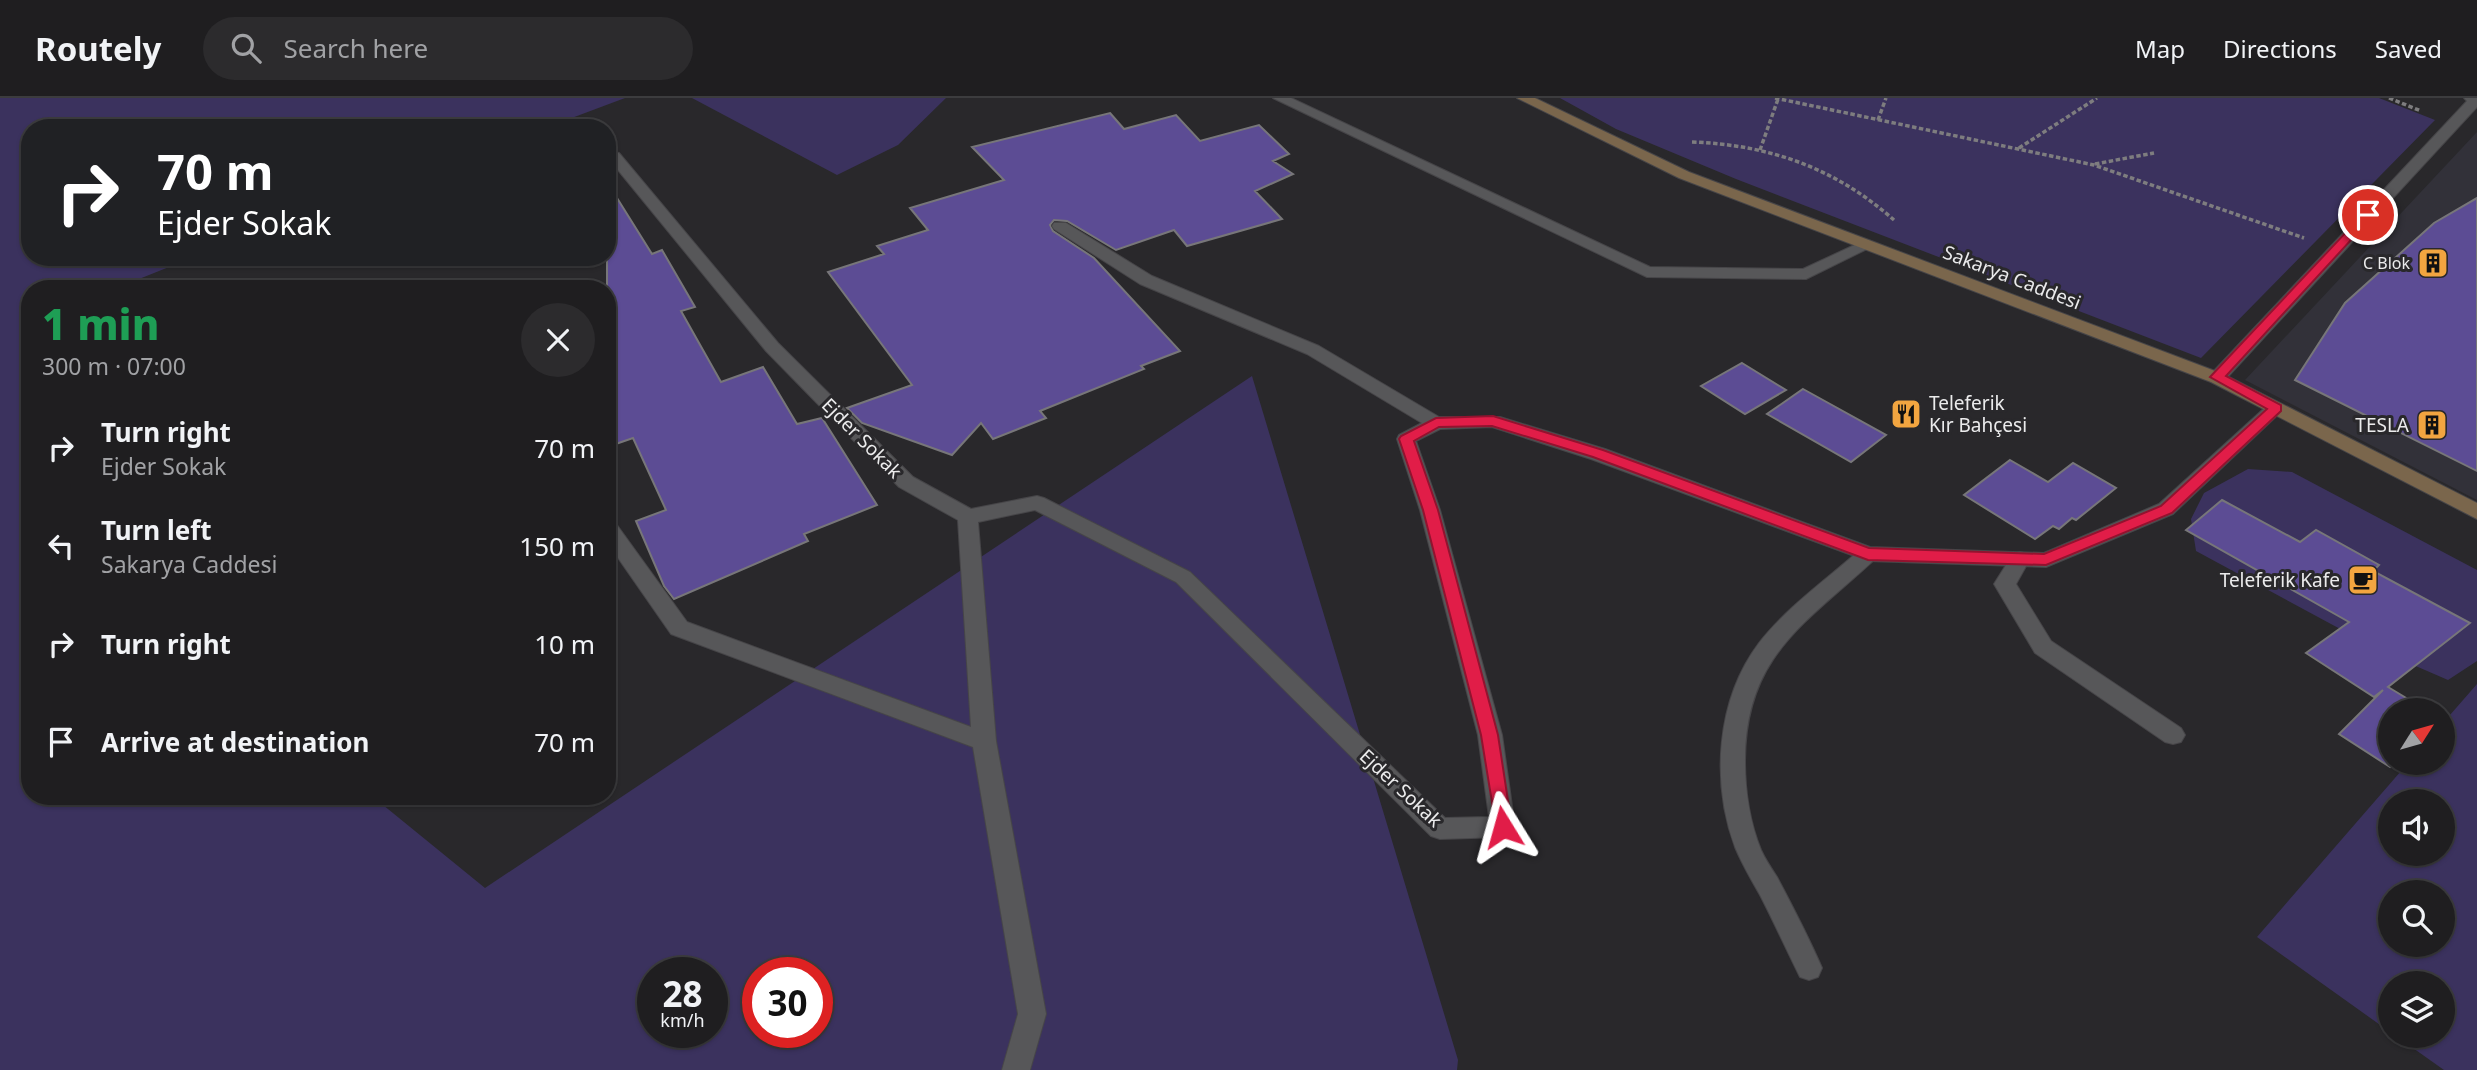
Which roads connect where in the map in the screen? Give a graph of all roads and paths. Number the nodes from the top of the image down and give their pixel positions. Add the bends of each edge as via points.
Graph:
1 (1280, 98) edge
2 (1524, 98) edge
3 (1776, 98) edge
4 (1886, 98) edge
5 (2097, 98) edge
6 (2389, 98) edge
7 (2475, 99) edge
8 (2423, 111) dead end
9 (1878, 120) junction
10 (1685, 142) dead end
11 (2018, 149) junction
12 (1760, 150) junction
13 (2154, 153) dead end
14 (616, 158) edge
15 (2094, 165) junction
16 (1895, 221) dead end
17 (1060, 226) dead end
18 (2311, 241) dead end
19 (1867, 245) junction
20 (2217, 377) junction
21 (2276, 408) junction
22 (1436, 423) junction
23 (2477, 512) edge
24 (968, 517) junction
25 (616, 539) edge
26 (1868, 554) junction
27 (2020, 559) junction
28 (2174, 735) dead end
29 (984, 741) junction
30 (1809, 968) dead end
31 (1016, 1070) edge

1 - 19 street via 1647,272 1806,274
2 - 19 main road, Sakarya Caddesi via 1684,175
3 - 9 path
3 - 12 path
4 - 9 path
5 - 11 path
6 - 8 path
7 - 20 street
9 - 11 path
10 - 12 path
11 - 15 path
12 - 16 path via 1791,157 1840,178 1873,199
13 - 15 path
14 - 24 street, Ejder Sokak via 772,347 906,482
15 - 18 path
17 - 22 street via 1146,280 1312,350
19 - 20 main road, Sakarya Caddesi
20 - 21 main road, Sakarya Caddesi
21 - 23 main road, Sakarya Caddesi
21 - 27 street, Ejder Sokak via 2166,509 2046,559
22 - 24 street, Ejder Sokak via 1406,439 1430,510 1490,735 1503,827 1440,829 1183,577 1037,503
22 - 26 street, Ejder Sokak via 1493,421 1598,454
24 - 29 street
25 - 29 street via 679,628
26 - 27 street, Ejder Sokak
26 - 30 street via 1788,624 1765,652 1747,684 1736,720 1732,759 1747,846
27 - 28 street via 2005,584 2043,647
29 - 31 street via 1032,1014

